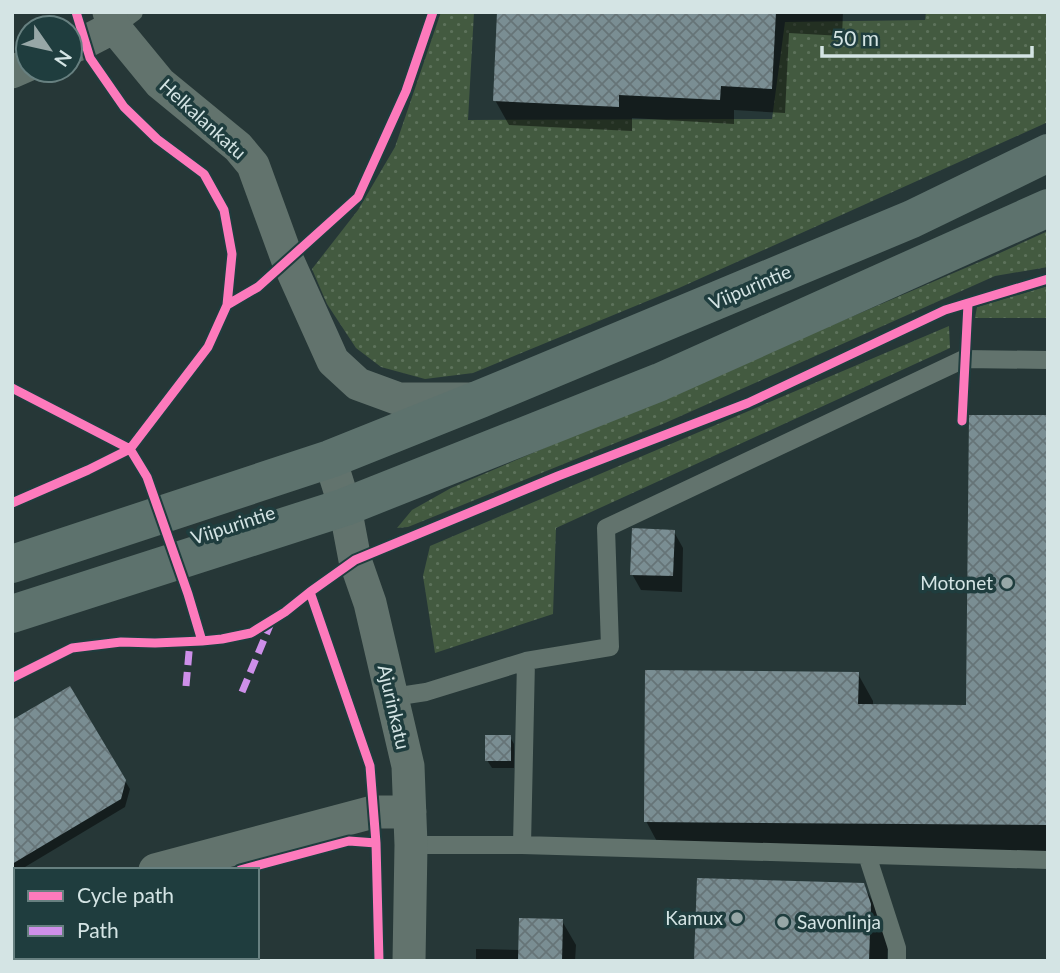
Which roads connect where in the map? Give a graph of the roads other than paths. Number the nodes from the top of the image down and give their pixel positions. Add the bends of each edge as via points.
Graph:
1 (119, 17) edge
2 (84, 42) edge
3 (1048, 153) edge
4 (1048, 208) edge
5 (1048, 360) edge
6 (480, 399) junction
7 (330, 459) junction
8 (345, 507) junction
9 (12, 564) edge
10 (12, 614) edge
11 (526, 660) junction
12 (393, 697) junction
13 (410, 811) junction
14 (411, 845) junction
15 (522, 845) junction
16 (867, 855) junction
17 (1048, 860) edge
18 (163, 868) edge
19 (409, 961) edge
20 (897, 961) edge

1 - 2 street
1 - 6 street, Helkalankatu via 160,83 238,147 253,165 332,361 358,384 399,399
3 - 6 main road, Viipurintie via 912,219
4 - 8 main road, Viipurintie via 660,382
5 - 11 lane via 964,359 606,528 610,647
6 - 7 main road, Viipurintie
7 - 8 street, Ajurinkatu
7 - 9 main road, Viipurintie
8 - 10 main road, Viipurintie
8 - 12 street, Ajurinkatu
11 - 12 lane via 426,692
11 - 15 lane
12 - 13 street, Ajurinkatu via 408,766
13 - 14 street, Ajurinkatu
13 - 18 street via 373,812
14 - 15 lane
14 - 19 street, Ajurinkatu
15 - 16 lane
16 - 17 lane
16 - 20 lane via 897,948

